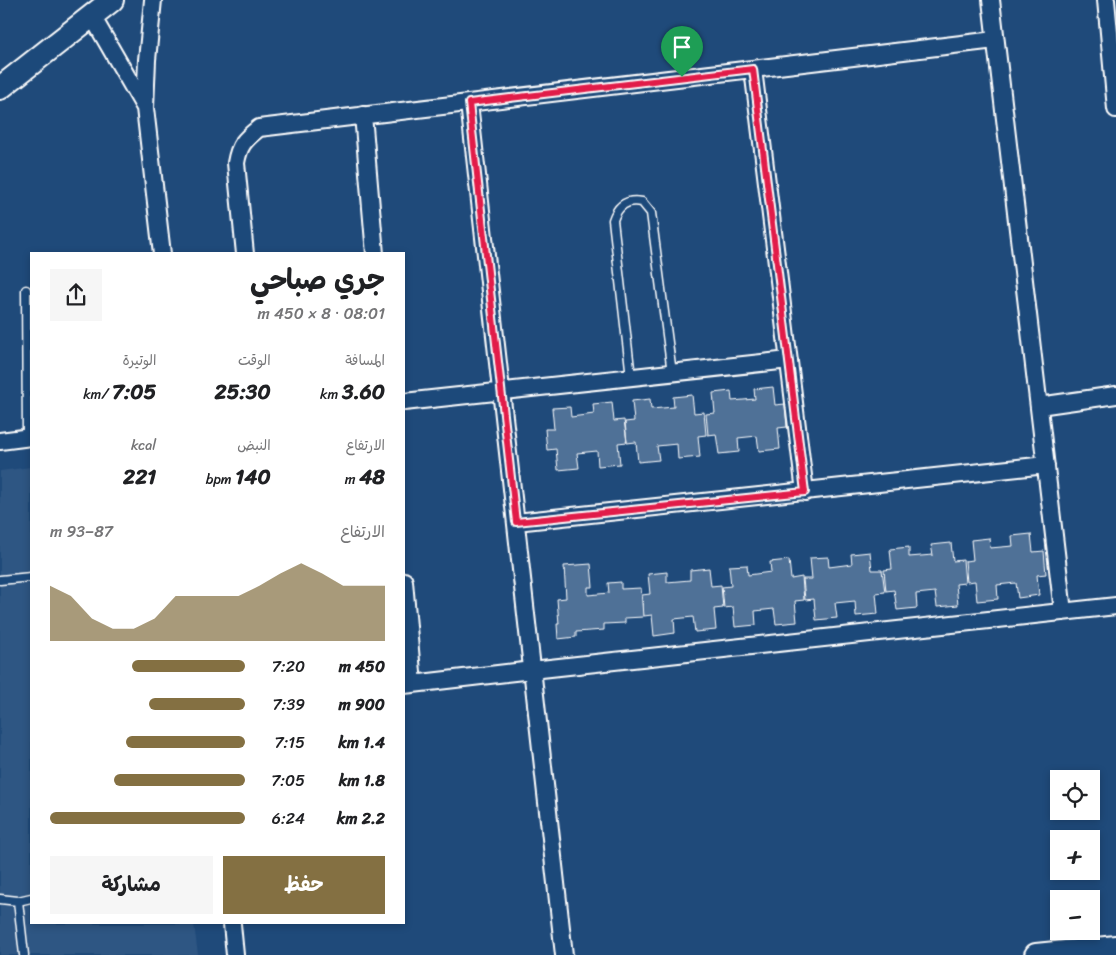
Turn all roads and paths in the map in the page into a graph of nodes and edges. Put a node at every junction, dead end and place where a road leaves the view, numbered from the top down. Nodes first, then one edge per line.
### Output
1 (112, 0) edge
2 (153, 0) edge
3 (991, 0) edge
4 (1106, 0) edge
5 (92, 16) junction
6 (995, 40) junction
7 (753, 69) junction
8 (0, 88) edge
9 (469, 103) junction
10 (145, 108) junction
11 (1116, 109) edge
12 (363, 115) junction
13 (162, 252) edge
14 (245, 252) edge
15 (375, 252) edge
16 (26, 290) dead end
17 (789, 360) junction
18 (672, 373) junction
19 (631, 378) junction
20 (501, 392) junction
21 (1116, 395) edge
22 (405, 402) edge
23 (1038, 406) junction
24 (29, 437) edge
25 (0, 441) edge
26 (1046, 465) junction
27 (805, 492) junction
28 (516, 522) junction
29 (30, 577) edge
30 (0, 580) edge
31 (1116, 606) edge
32 (405, 607) edge
33 (1063, 612) junction
34 (532, 670) junction
35 (408, 685) edge
36 (30, 898) edge
37 (0, 899) edge
38 (18, 901) junction
39 (232, 924) edge
40 (1116, 947) edge
41 (24, 955) edge
42 (235, 955) edge
43 (564, 955) edge
44 (1036, 955) edge

1 - 5 main road
2 - 10 street
3 - 6 street
4 - 11 street
5 - 8 main road
5 - 10 street
6 - 7 street
6 - 23 street
7 - 9 street
7 - 17 street
9 - 12 street
9 - 20 street
10 - 13 street
12 - 14 street
12 - 15 street
16 - 24 lane
17 - 18 street
17 - 27 street
18 - 19 street
18 - 19 lane
19 - 20 street
20 - 22 street
20 - 28 street
21 - 23 street
23 - 26 street
24 - 25 street
26 - 27 street
26 - 33 street
27 - 28 street
28 - 34 street
29 - 30 lane
31 - 33 street
32 - 35 street
33 - 34 street
34 - 35 street
34 - 43 street
36 - 38 lane
37 - 38 lane
38 - 41 lane
39 - 42 street
40 - 44 main road

